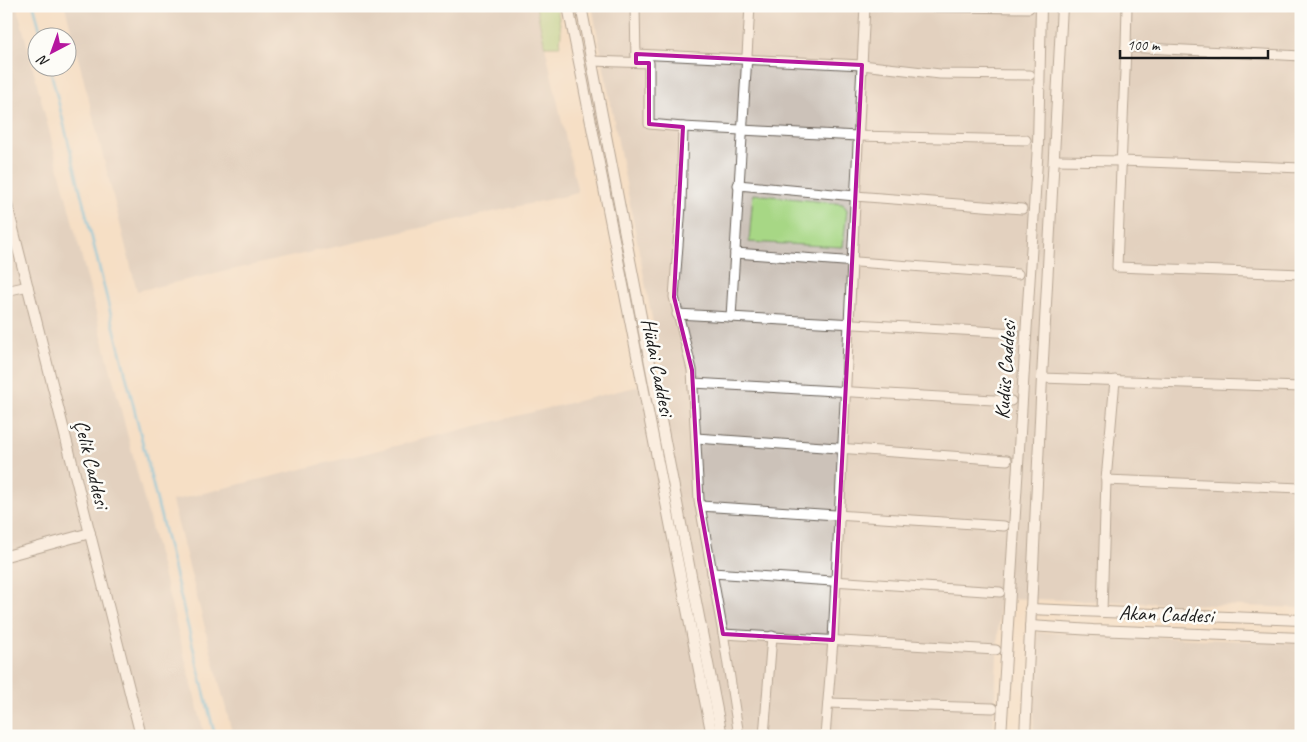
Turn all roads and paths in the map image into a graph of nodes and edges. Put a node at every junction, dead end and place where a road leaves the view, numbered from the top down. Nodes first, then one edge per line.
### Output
1 (568, 6) edge
2 (581, 6) edge
3 (636, 6) edge
4 (750, 6) edge
5 (864, 6) edge
6 (874, 6) edge
7 (1041, 6) edge
8 (1062, 6) edge
9 (1127, 6) edge
10 (908, 7) edge
11 (1029, 8) dead end
12 (1126, 47) junction
13 (1301, 56) edge
14 (636, 59) junction
15 (746, 60) junction
16 (592, 61) junction
17 (862, 66) junction
18 (1030, 75) dead end
19 (683, 128) junction
20 (741, 130) junction
21 (858, 136) junction
22 (1026, 140) dead end
23 (1055, 160) junction
24 (1121, 161) junction
25 (1301, 168) edge
26 (738, 185) junction
27 (855, 196) junction
28 (6, 200) edge
29 (1022, 209) dead end
30 (735, 253) junction
31 (852, 263) junction
32 (1018, 274) dead end
33 (1301, 274) edge
34 (28, 286) junction
35 (6, 291) edge
36 (678, 314) junction
37 (731, 317) junction
38 (848, 324) junction
39 (1015, 333) dead end
40 (1042, 378) junction
41 (1115, 380) junction
42 (693, 383) junction
43 (1301, 387) edge
44 (845, 392) junction
45 (1011, 401) dead end
46 (696, 438) junction
47 (842, 448) junction
48 (1008, 460) dead end
49 (1106, 480) junction
50 (1301, 488) edge
51 (700, 506) junction
52 (839, 515) junction
53 (1004, 526) dead end
54 (90, 533) junction
55 (6, 556) edge
56 (712, 572) junction
57 (836, 581) junction
58 (1000, 592) dead end
59 (1030, 609) junction
60 (1102, 612) junction
61 (1301, 620) edge
62 (1030, 626) junction
63 (723, 634) junction
64 (772, 636) junction
65 (1301, 638) edge
66 (832, 640) junction
67 (996, 650) dead end
68 (828, 703) junction
69 (993, 708) dead end
70 (141, 736) edge
71 (712, 736) edge
72 (722, 736) edge
73 (739, 736) edge
74 (764, 736) edge
75 (825, 736) edge
76 (1001, 736) edge
77 (1024, 736) edge

1 - 71 street, Hüdai Caddesi
2 - 16 street, Hüdai Caddesi
3 - 14 street
4 - 15 street
5 - 17 street
6 - 10 street
7 - 76 street, Kudüs Caddesi
8 - 23 street, Kudüs Caddesi
9 - 12 street
10 - 11 street
12 - 13 street
12 - 24 street
14 - 15 street
14 - 16 street
14 - 19 street
15 - 17 street
15 - 20 street
16 - 72 street, Hüdai Caddesi
17 - 18 street
17 - 21 street
19 - 20 street
19 - 36 street
20 - 21 street
20 - 26 street
21 - 22 street
21 - 27 street
23 - 24 street
23 - 40 street, Kudüs Caddesi
24 - 25 street
24 - 33 street
26 - 27 street
26 - 30 street
27 - 29 street
27 - 31 street
28 - 34 street, Çelik Caddesi
30 - 31 street
30 - 37 street
31 - 32 street
31 - 38 street
34 - 35 street
34 - 54 street, Çelik Caddesi
36 - 37 street
36 - 42 street
37 - 38 street
38 - 39 street
38 - 44 street
40 - 41 street
40 - 59 street, Kudüs Caddesi
41 - 43 street
41 - 49 street
42 - 44 street
42 - 46 street
44 - 45 street
44 - 47 street
46 - 47 street
46 - 51 street
47 - 48 street
47 - 52 street
49 - 50 street
49 - 60 street
51 - 52 street
51 - 56 street
52 - 53 street
52 - 57 street
54 - 55 street
54 - 70 street, Çelik Caddesi
56 - 57 street
56 - 63 street
57 - 58 street
57 - 66 street
59 - 60 street, Akan Caddesi
59 - 62 street, Kudüs Caddesi
60 - 61 street, Akan Caddesi
62 - 65 street, Akan Caddesi
62 - 77 street, Kudüs Caddesi
63 - 64 street
63 - 73 street
64 - 66 street
64 - 74 street
66 - 67 street
66 - 68 street
68 - 69 street
68 - 75 street

